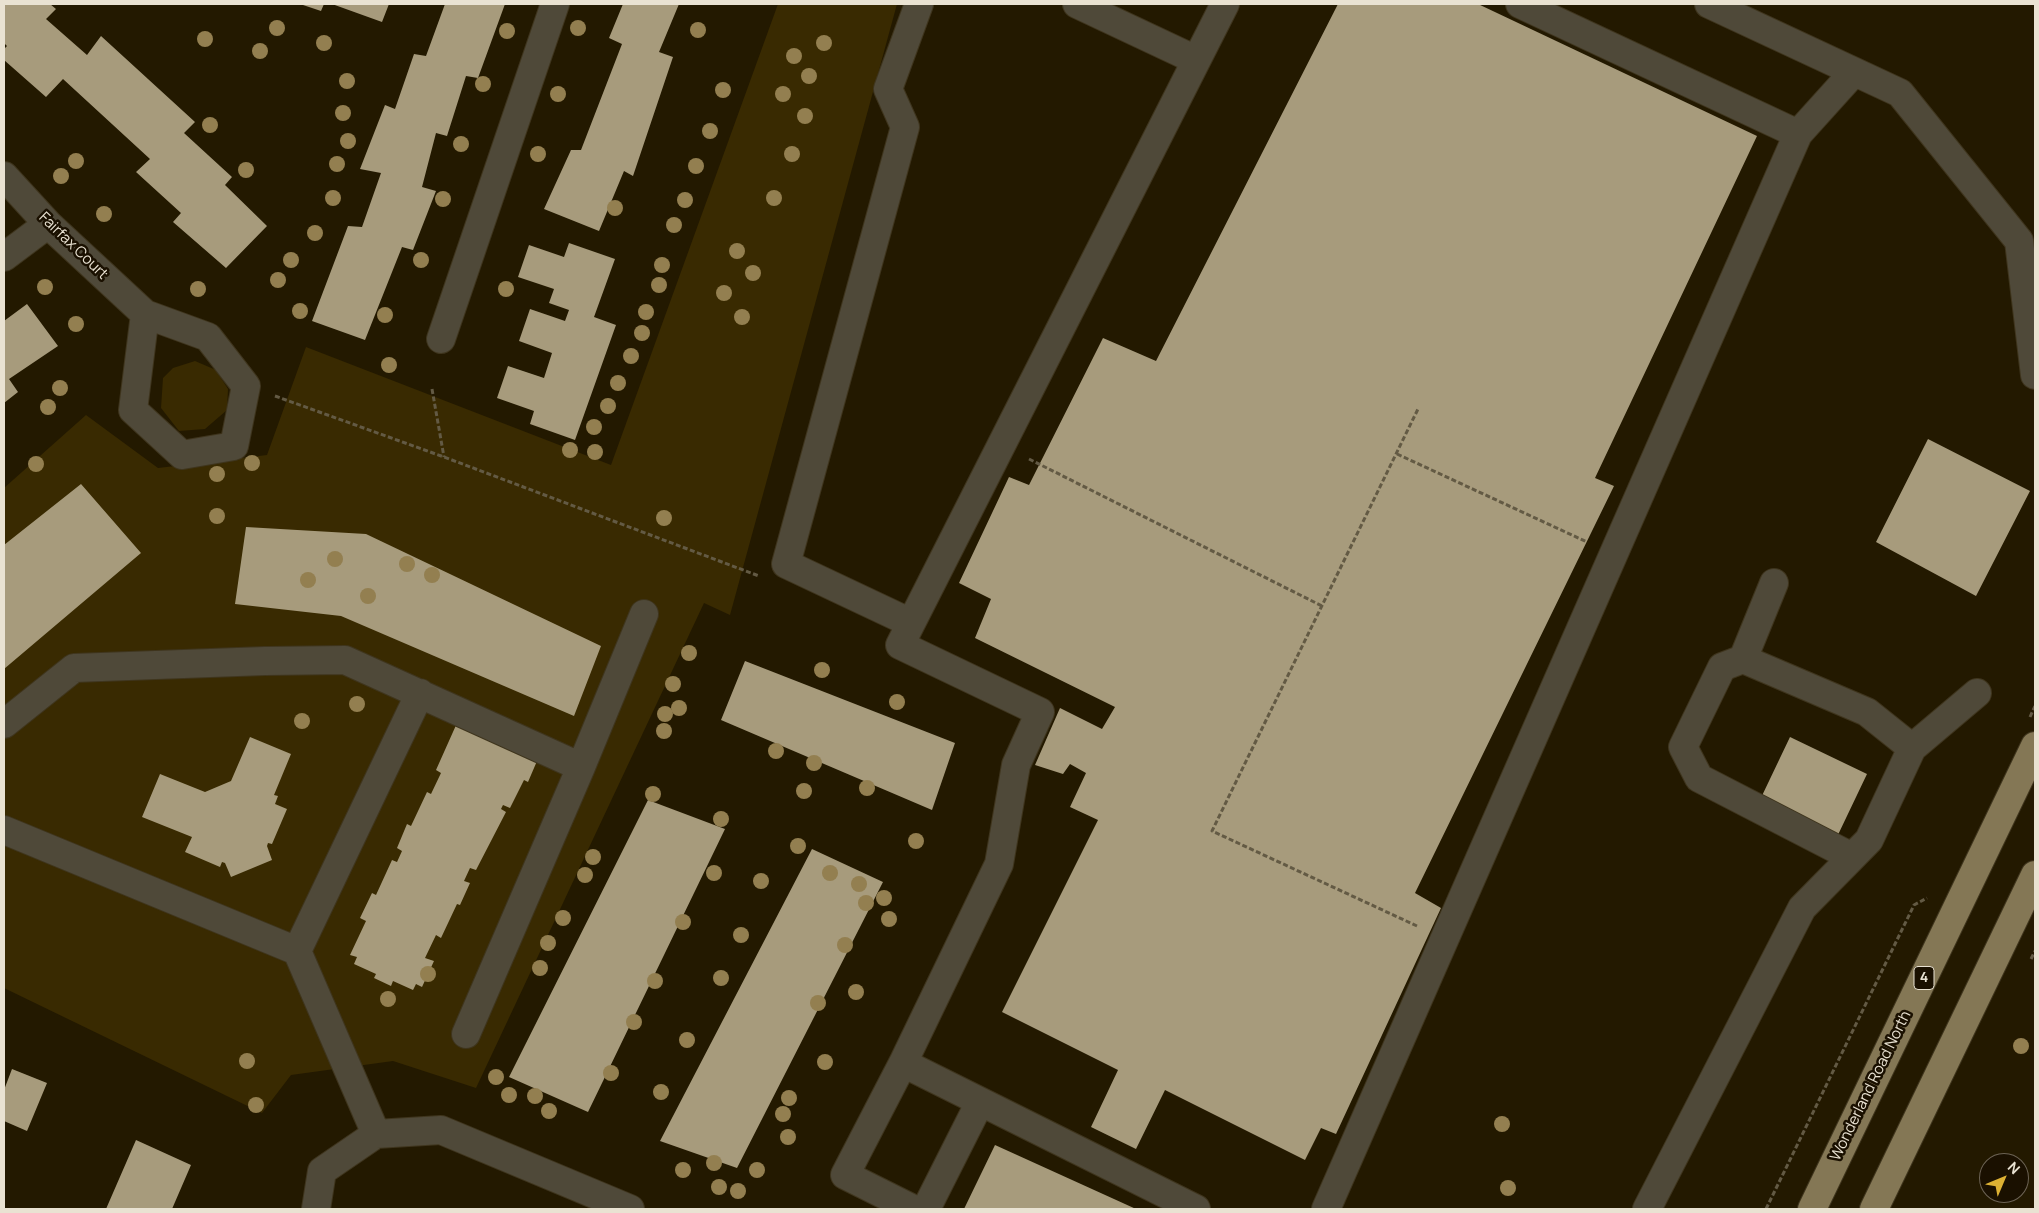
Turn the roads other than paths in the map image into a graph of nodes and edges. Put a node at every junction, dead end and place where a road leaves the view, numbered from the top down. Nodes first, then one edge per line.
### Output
1 (555, 4) edge
2 (919, 4) edge
3 (1077, 4) edge
4 (1225, 4) edge
5 (1520, 4) edge
6 (1709, 4) edge
7 (1196, 60) junction
8 (1854, 72) junction
9 (1798, 134) junction
10 (4, 176) edge
11 (48, 224) junction
12 (4, 257) edge
13 (145, 314) junction
14 (441, 339) dead end
15 (2035, 375) edge
16 (1774, 583) dead end
17 (644, 614) dead end
18 (911, 624) junction
19 (1733, 663) junction
20 (420, 693) junction
21 (1977, 693) dead end
22 (4, 724) edge
23 (2035, 746) edge
24 (1912, 748) junction
25 (581, 767) junction
26 (4, 830) edge
27 (1852, 857) junction
28 (2035, 875) edge
29 (297, 951) junction
30 (466, 1034) dead end
31 (903, 1063) junction
32 (980, 1102) junction
33 (376, 1134) junction
34 (316, 1209) edge
35 (630, 1209) edge
36 (913, 1209) edge
37 (926, 1209) edge
38 (1196, 1209) edge
39 (1326, 1209) edge
40 (1647, 1209) edge
41 (1812, 1209) edge
42 (1874, 1209) edge

1 - 14 street
2 - 18 street
3 - 7 street
4 - 7 street
5 - 9 street
6 - 8 street
7 - 18 street
8 - 9 street
8 - 15 street
9 - 39 street
10 - 11 street, Fairfax Court
11 - 12 street
11 - 13 street, Fairfax Court
13 - 13 street, Fairfax Court
16 - 19 street
17 - 25 street
18 - 31 street
19 - 24 street
19 - 27 street
20 - 22 street
20 - 25 street
20 - 29 street
21 - 24 street
23 - 41 main road, Wonderland Road North / 4
24 - 27 street
25 - 30 street
26 - 29 street
27 - 40 street
28 - 42 main road
29 - 33 street
31 - 32 street
31 - 36 street
32 - 37 street
32 - 38 street
33 - 34 street
33 - 35 street

